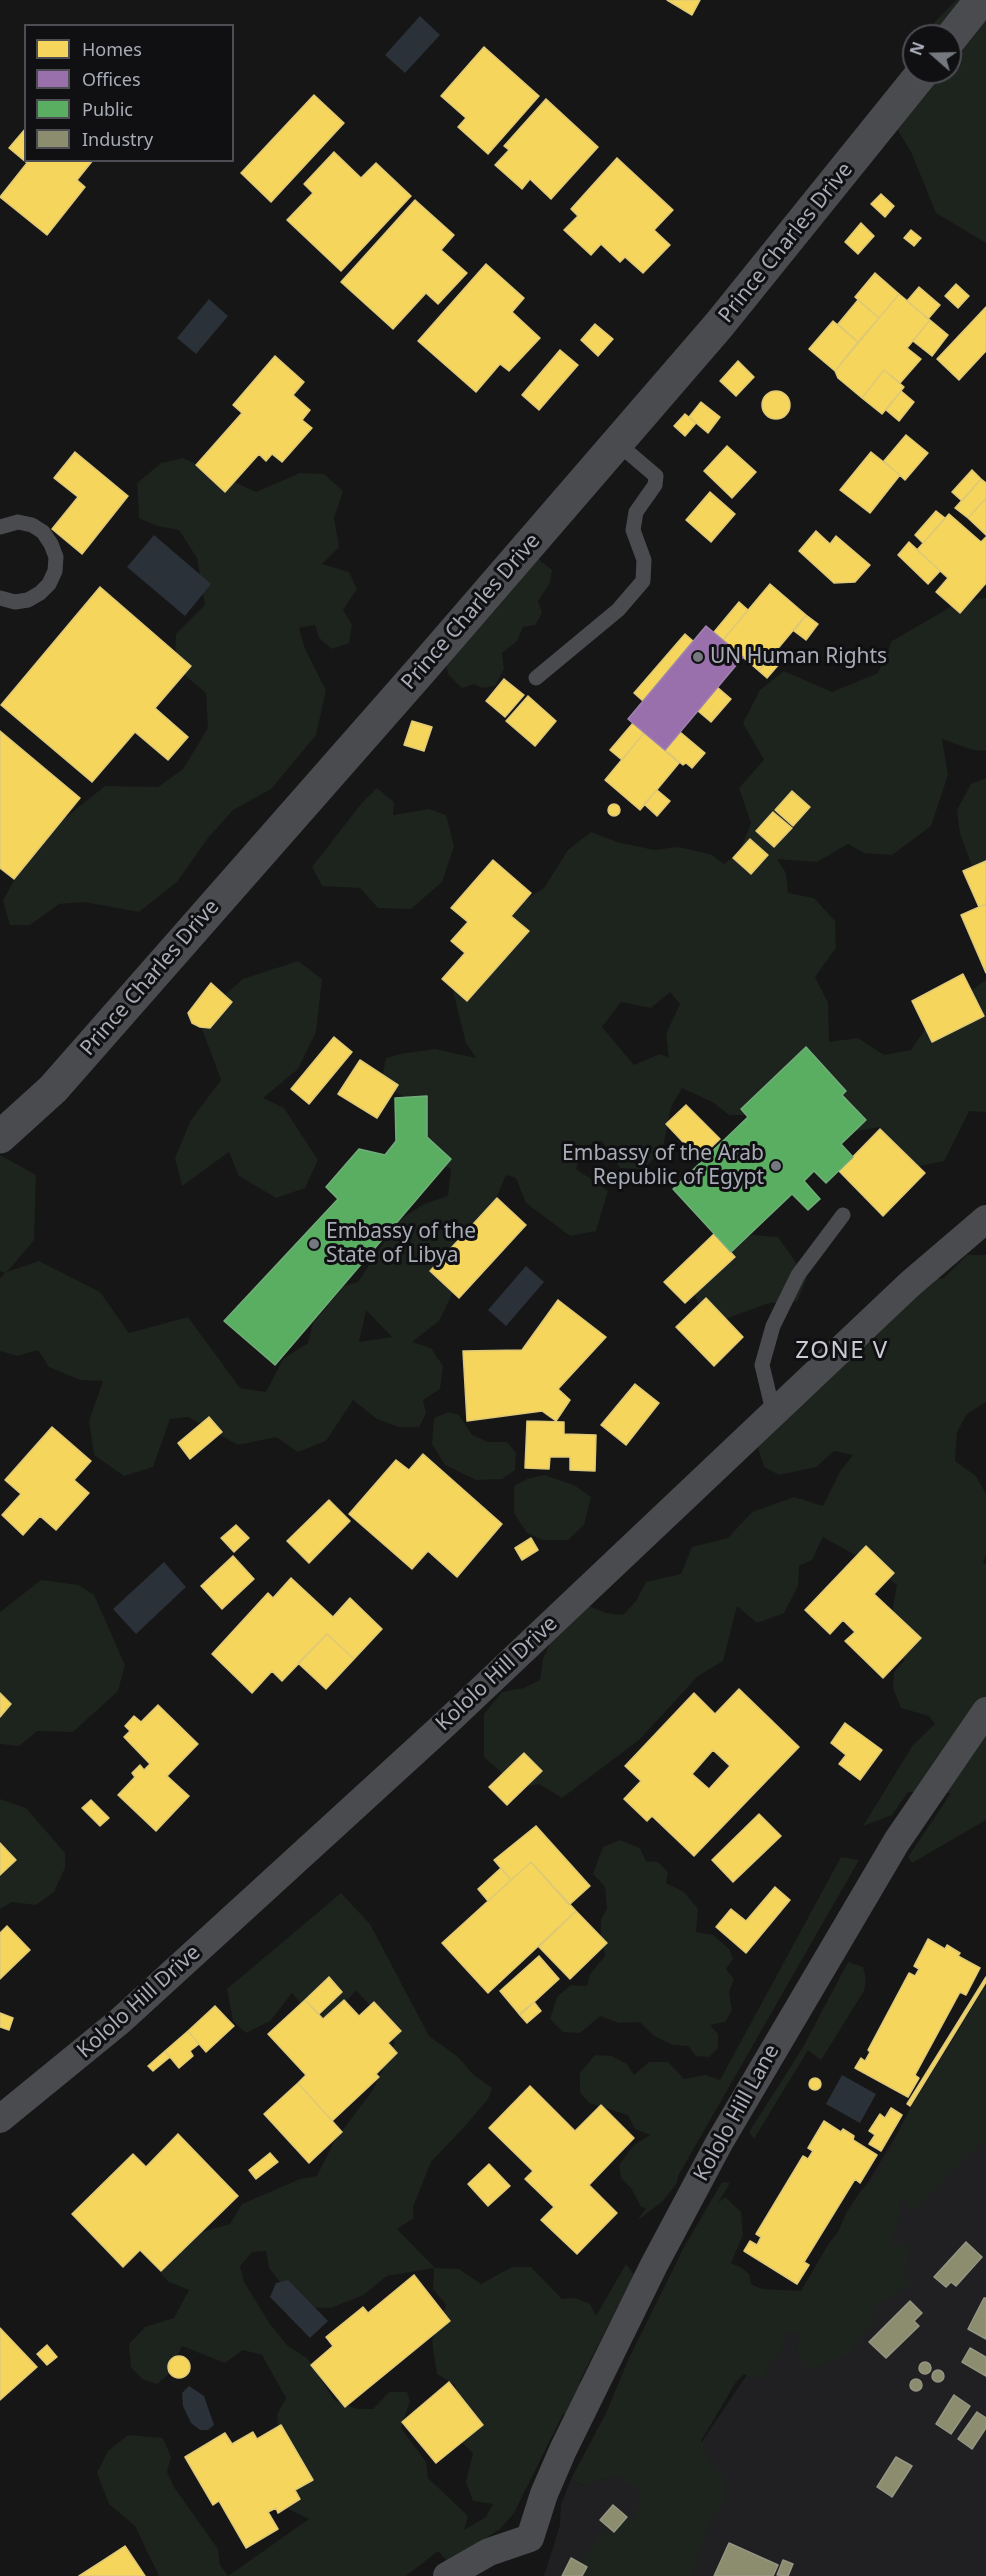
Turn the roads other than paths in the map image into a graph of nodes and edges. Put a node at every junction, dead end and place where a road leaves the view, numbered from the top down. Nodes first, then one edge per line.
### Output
1 (981, 0) edge
2 (962, 24) edge
3 (913, 84) edge
4 (616, 442) junction
5 (0, 527) edge
6 (0, 600) edge
7 (536, 678) dead end
8 (0, 1137) edge
9 (843, 1215) dead end
10 (986, 1219) edge
11 (773, 1411) junction
12 (986, 1711) edge
13 (0, 2119) edge
14 (447, 2576) edge

1 - 2 street
3 - 4 street, Prince Charles Drive
4 - 7 lane
4 - 8 street, Prince Charles Drive
5 - 6 lane
9 - 11 lane
10 - 11 street, Kololo Hill Drive
11 - 13 street, Kololo Hill Drive
12 - 14 street, Kololo Hill Lane

